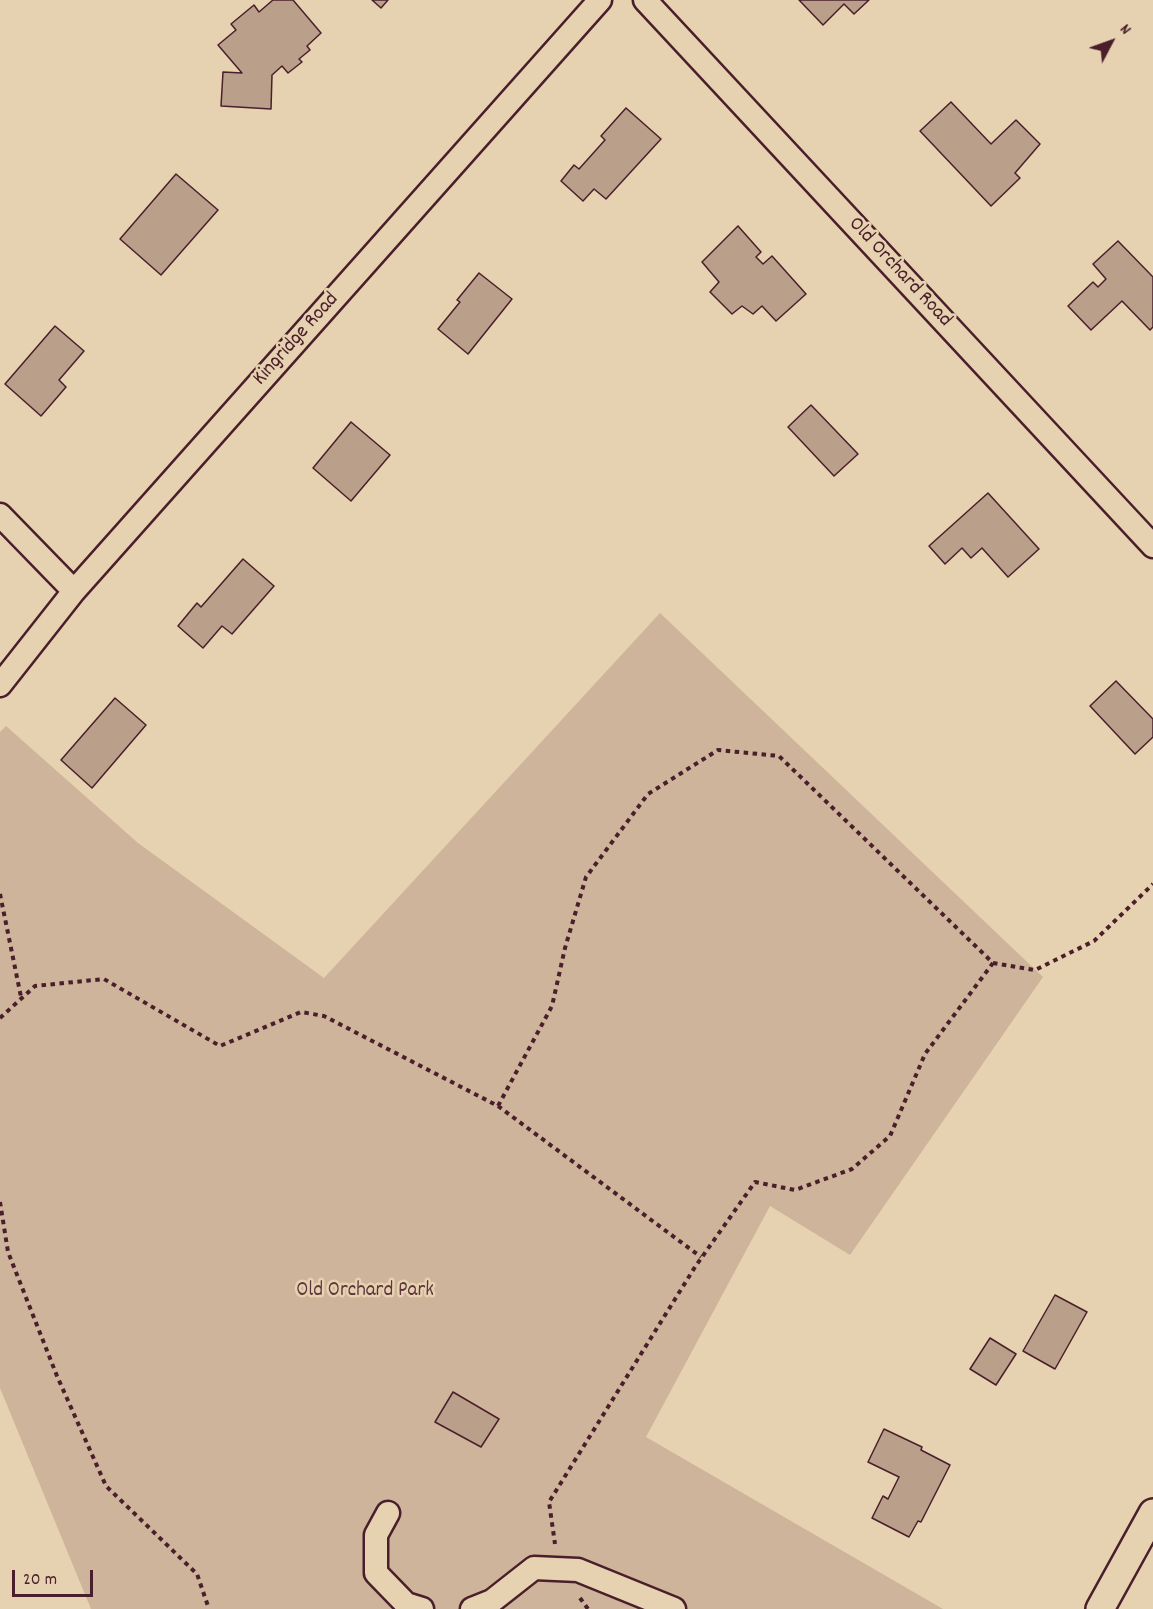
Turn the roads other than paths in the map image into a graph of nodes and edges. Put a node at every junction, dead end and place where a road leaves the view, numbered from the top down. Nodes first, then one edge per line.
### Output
1 (600, 0) edge
2 (645, 0) edge
3 (0, 515) edge
4 (1153, 546) edge
5 (74, 591) junction
6 (0, 685) edge
7 (388, 1513) dead end
8 (1153, 1513) edge
9 (422, 1609) edge
10 (472, 1609) edge
11 (674, 1609) edge
12 (1100, 1609) edge

1 - 5 street, Kingridge Road
2 - 4 street, Old Orchard Road
3 - 5 street
5 - 6 street, Kingridge Road
7 - 9 street
8 - 12 street
10 - 11 street

